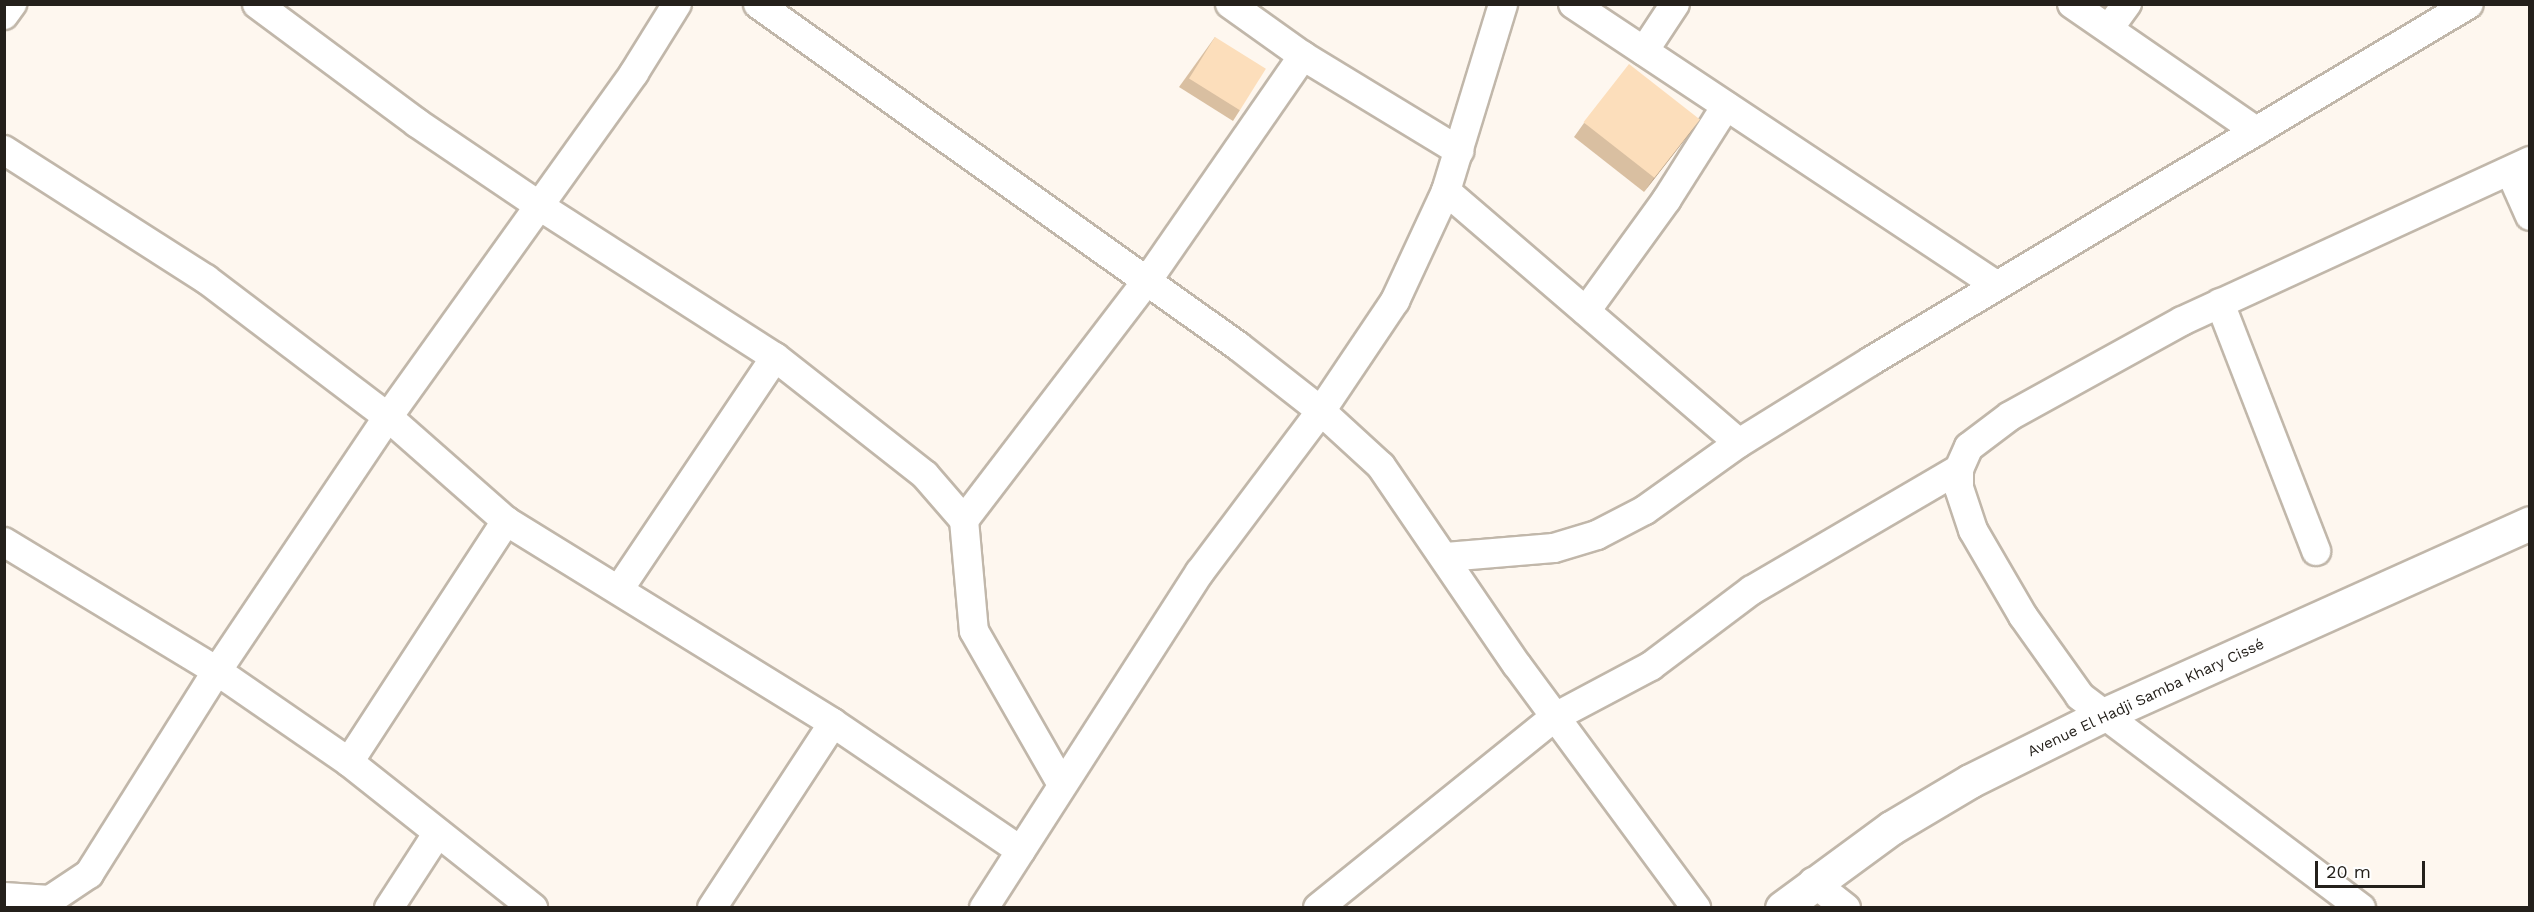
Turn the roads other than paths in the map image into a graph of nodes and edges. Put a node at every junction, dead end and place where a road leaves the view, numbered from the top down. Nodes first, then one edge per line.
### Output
1 (12, 4) edge
2 (257, 4) edge
3 (676, 4) edge
4 (1230, 4) edge
5 (1503, 4) edge
6 (1573, 4) edge
7 (1675, 4) edge
8 (2072, 4) edge
9 (2127, 4) edge
10 (2469, 4) edge
11 (767, 7) edge
12 (4, 15) edge
13 (2110, 27) junction
14 (1644, 51) junction
15 (1303, 56) junction
16 (1726, 106) junction
17 (2256, 131) junction
18 (4, 150) edge
19 (1459, 151) junction
20 (2520, 166) edge
21 (1446, 191) junction
22 (538, 205) junction
23 (2529, 216) edge
24 (1147, 280) junction
25 (1995, 285) junction
26 (2220, 303) junction
27 (1586, 311) junction
28 (775, 357) junction
29 (1321, 411) junction
30 (388, 417) junction
31 (1739, 443) junction
32 (1959, 469) junction
33 (506, 520) junction
34 (964, 520) junction
35 (2529, 523) edge
36 (4, 542) edge
37 (2316, 551) dead end
38 (1446, 557) junction
39 (620, 588) junction
40 (217, 671) junction
41 (2101, 716) junction
42 (1555, 717) junction
43 (833, 723) junction
44 (349, 762) junction
45 (1061, 783) junction
46 (437, 834) junction
47 (1021, 850) junction
48 (1814, 882) junction
49 (4, 897) edge
50 (389, 908) edge
51 (533, 908) edge
52 (712, 908) edge
53 (984, 908) edge
54 (1318, 908) edge
55 (1696, 908) edge
56 (1782, 908) edge
57 (1846, 908) edge
58 (2361, 908) edge

1 - 12 street
2 - 22 street
3 - 22 street
4 - 15 street
5 - 19 street
6 - 14 street
7 - 14 street
8 - 13 street
9 - 13 street
10 - 17 street
11 - 24 street
13 - 17 street
14 - 16 street
15 - 19 street
15 - 24 street
16 - 25 street
16 - 27 street
17 - 25 street
18 - 30 street
19 - 21 street
20 - 23 street
20 - 26 street
21 - 27 street
21 - 29 street
22 - 28 street
22 - 30 street
24 - 29 street
24 - 34 street
25 - 31 street
26 - 32 street
26 - 37 street
27 - 31 street
28 - 34 street
28 - 39 street
29 - 38 street
29 - 45 street
30 - 33 street
30 - 40 street
31 - 38 street
32 - 41 street
32 - 42 street
33 - 39 street
33 - 44 street
34 - 45 street
35 - 41 street, Avenue El Hadji Samba Khary Cissé
36 - 40 street
38 - 42 street
39 - 43 street
40 - 44 street
40 - 49 street
41 - 48 street, Avenue El Hadji Samba Khary Cissé
41 - 58 street
42 - 54 street
42 - 55 street
43 - 47 street
43 - 52 street
44 - 46 street
45 - 47 street
46 - 50 street
46 - 51 street
47 - 53 street
48 - 56 street, Avenue El Hadji Samba Khary Cissé
48 - 57 street

